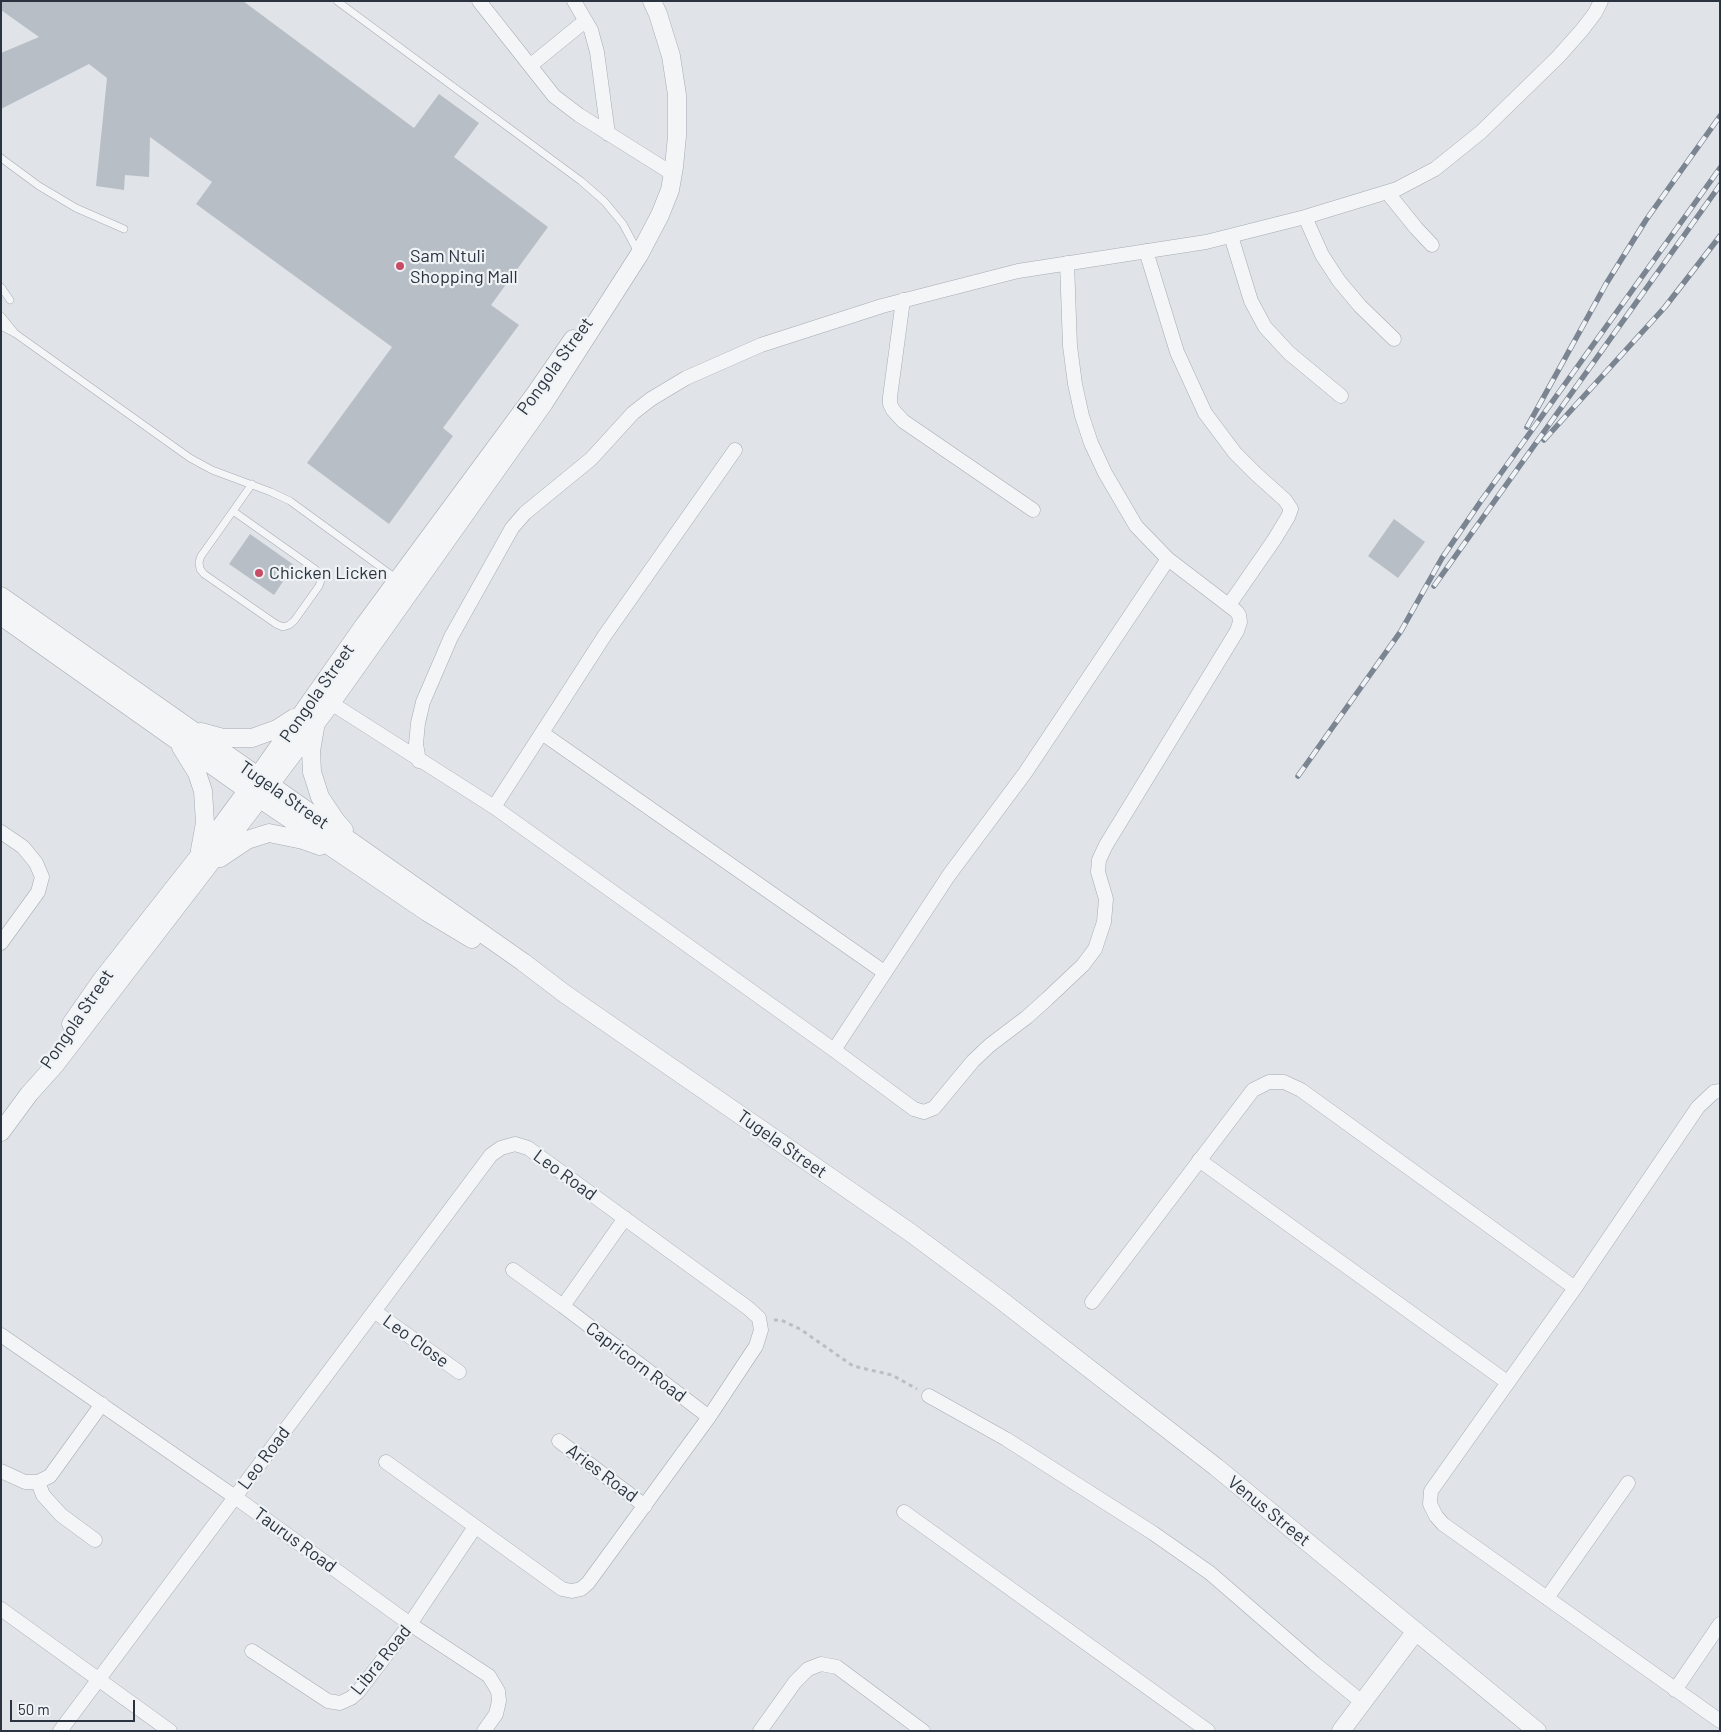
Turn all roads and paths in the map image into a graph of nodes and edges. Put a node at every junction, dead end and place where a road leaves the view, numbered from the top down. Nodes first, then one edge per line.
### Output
1 (337, 1) edge
2 (480, 1) edge
3 (574, 1) edge
4 (652, 1) edge
5 (1601, 1) edge
6 (585, 21) junction
7 (531, 65) junction
8 (608, 134) junction
9 (1, 158) edge
10 (673, 174) junction
11 (1387, 192) junction
12 (1305, 217) junction
13 (124, 230) dead end
14 (1231, 236) junction
15 (1432, 245) dead end
16 (1146, 251) junction
17 (639, 255) junction
18 (1067, 263) junction
19 (1, 287) edge
20 (10, 300) dead end
21 (903, 300) junction
22 (1, 316) edge
23 (1, 326) edge
24 (16, 334) junction
25 (1394, 339) dead end
26 (1341, 396) dead end
27 (735, 450) dead end
28 (252, 484) junction
29 (1033, 510) dead end
30 (233, 511) junction
31 (1168, 559) junction
32 (405, 585) junction
33 (1, 596) edge
34 (1228, 605) junction
35 (1, 616) edge
36 (331, 703) junction
37 (310, 717) junction
38 (542, 733) junction
39 (183, 735) junction
40 (420, 761) junction
41 (259, 787) junction
42 (494, 807) junction
43 (1, 832) edge
44 (360, 848) junction
45 (342, 854) junction
46 (204, 860) junction
47 (1, 942) edge
48 (884, 972) junction
49 (565, 994) junction
50 (834, 1050) junction
51 (1720, 1091) edge
52 (1, 1132) edge
53 (1199, 1160) junction
54 (624, 1218) junction
55 (513, 1270) dead end
56 (1574, 1288) junction
57 (997, 1297) joint
58 (1092, 1302) dead end
59 (563, 1306) junction
60 (374, 1311) junction
61 (759, 1318) junction
62 (1, 1335) edge
63 (459, 1372) dead end
64 (1507, 1382) junction
65 (929, 1396) joint
66 (102, 1404) junction
67 (709, 1417) junction
68 (558, 1441) dead end
69 (386, 1462) dead end
70 (1, 1471) edge
71 (38, 1482) junction
72 (1628, 1483) dead end
73 (235, 1497) junction
74 (645, 1506) junction
75 (904, 1512) dead end
76 (475, 1527) junction
77 (95, 1540) dead end
78 (1547, 1598) junction
79 (1, 1609) edge
80 (410, 1624) junction
81 (1720, 1624) edge
82 (1416, 1630) junction
83 (252, 1651) dead end
84 (98, 1680) junction
85 (1675, 1690) junction
86 (1362, 1702) junction
87 (1720, 1721) edge
88 (60, 1731) edge
89 (170, 1731) edge
90 (484, 1731) edge
91 (760, 1731) edge
92 (923, 1731) edge
93 (1208, 1731) edge
94 (1341, 1731) edge
95 (1537, 1731) edge

1 - 17 lane
2 - 7 street
3 - 6 street
4 - 10 street, Pongola Street
5 - 11 street
6 - 7 street
6 - 8 street
7 - 8 street
8 - 10 street
9 - 13 lane
10 - 17 street, Pongola Street
11 - 12 street
11 - 15 street
12 - 14 street
12 - 25 street
14 - 16 street
14 - 26 street
16 - 18 street
16 - 34 street
17 - 32 street, Pongola Street
18 - 21 street
18 - 31 street
19 - 20 lane
21 - 29 street
21 - 40 street
22 - 24 lane
23 - 24 lane
24 - 28 lane
27 - 38 street
28 - 30 lane
28 - 32 lane
30 - 30 lane
31 - 34 street
31 - 48 street
32 - 36 street, Pongola Street
32 - 37 street, Pongola Street
33 - 39 street, Tugela Street
34 - 50 street
35 - 39 street, Tugela Street
36 - 37 street, Pongola Street
36 - 40 street
37 - 39 street
37 - 41 street, Pongola Street
37 - 44 street
38 - 42 street
38 - 48 street
39 - 41 street, Tugela Street
39 - 46 street
40 - 42 street
41 - 44 street, Tugela Street
41 - 45 street, Tugela Street
41 - 46 street, Pongola Street
42 - 50 street
43 - 47 street
44 - 49 street, Tugela Street
45 - 46 street
45 - 49 street, Tugela Street
46 - 52 street, Pongola Street
48 - 50 street
49 - 57 street, Tugela Street
51 - 56 street
53 - 56 street
53 - 58 street
53 - 64 street
54 - 59 street
54 - 60 street, Leo Road
54 - 61 street, Leo Road
55 - 59 street, Capricorn Road
56 - 64 street
57 - 82 street, Venus Street
59 - 67 street, Capricorn Road
60 - 63 street, Leo Close
60 - 73 street, Leo Road
61 - 65 path
61 - 67 street
62 - 66 street, Taurus Road
64 - 78 street
65 - 86 street
66 - 71 street
66 - 73 street, Taurus Road
67 - 74 street
68 - 74 street, Aries Road
69 - 76 street
70 - 71 street
71 - 77 street
72 - 78 street
73 - 80 street, Taurus Road
73 - 84 street, Leo Road
74 - 76 street
75 - 93 street
76 - 80 street, Libra Road
78 - 85 street
79 - 84 street
80 - 83 street, Libra Road
80 - 90 street, Taurus Road
81 - 85 street
82 - 86 street
82 - 95 street, Venus Street
84 - 88 street, Leo Road
84 - 89 street
85 - 87 street
86 - 94 street
91 - 92 street

